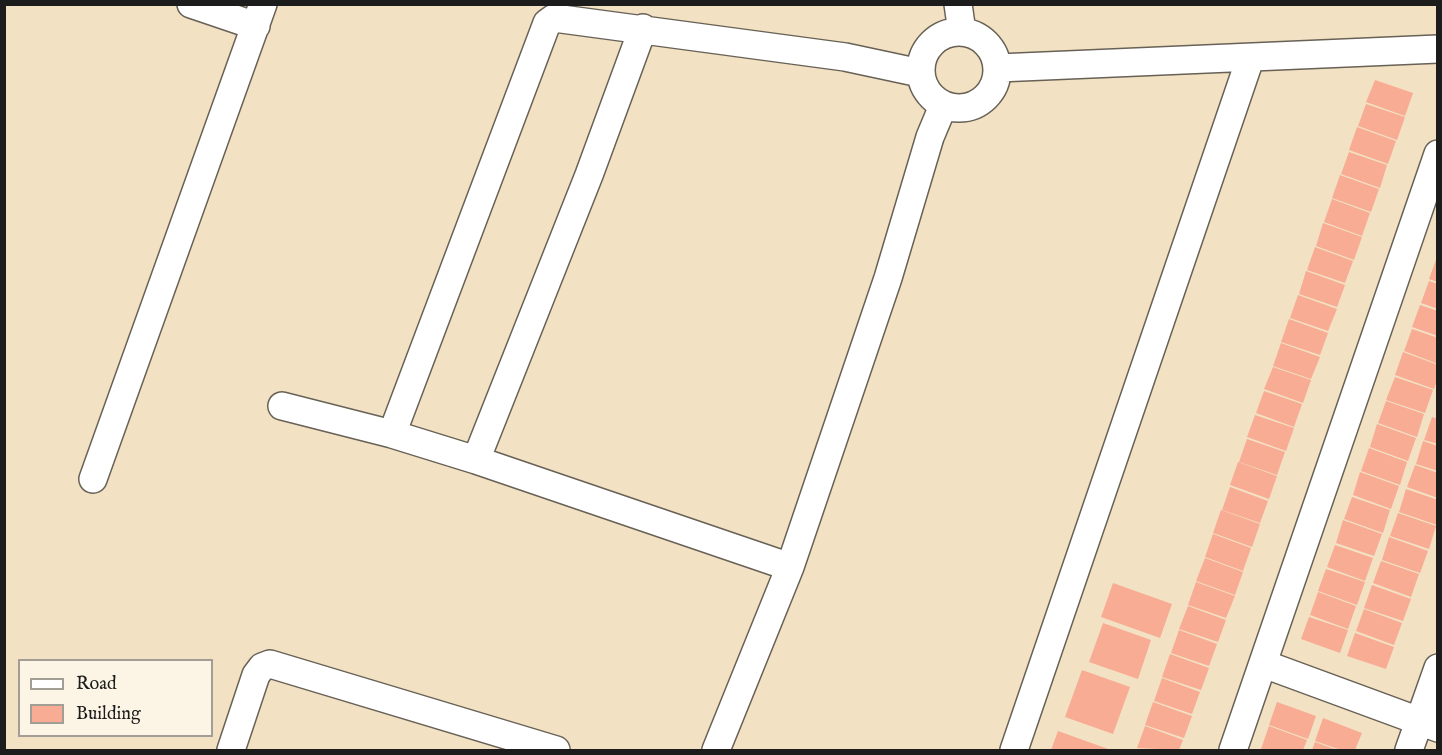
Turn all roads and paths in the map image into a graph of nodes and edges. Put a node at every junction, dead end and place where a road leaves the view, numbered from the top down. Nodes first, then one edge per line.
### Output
1 (191, 4) edge
2 (958, 4) edge
3 (260, 15) edge
4 (643, 28) junction
5 (962, 32) junction
6 (1437, 50) edge
7 (1250, 59) junction
8 (998, 68) junction
9 (920, 73) junction
10 (943, 106) junction
11 (1437, 154) edge
12 (282, 406) dead end
13 (392, 434) junction
14 (476, 460) junction
15 (93, 479) dead end
16 (790, 567) junction
17 (1264, 664) junction
18 (1437, 668) edge
19 (1428, 725) edge
20 (231, 750) edge
21 (556, 750) edge
22 (716, 750) edge
23 (1014, 750) edge
24 (1233, 750) edge
25 (1409, 750) edge

1 - 3 street
2 - 5 street
3 - 15 street
4 - 9 street
4 - 13 street
4 - 14 street
5 - 8 street
5 - 9 street
6 - 7 street
7 - 8 street
7 - 23 street
8 - 10 street
9 - 10 street
10 - 16 street
11 - 17 street
12 - 13 street
13 - 14 street
14 - 16 street
16 - 22 street
17 - 19 street
17 - 24 street
18 - 19 street
19 - 25 street
20 - 21 street

